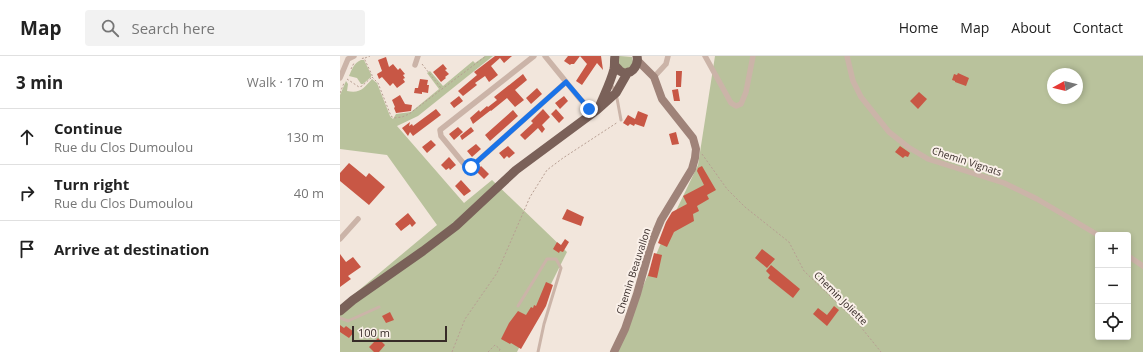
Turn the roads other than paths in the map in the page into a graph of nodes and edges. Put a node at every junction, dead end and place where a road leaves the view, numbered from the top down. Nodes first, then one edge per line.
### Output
1 (354, 56) edge
2 (534, 56) edge
3 (545, 56) edge
4 (668, 56) edge
5 (705, 56) edge
6 (753, 56) edge
7 (847, 56) edge
8 (348, 57) edge
9 (614, 59) edge
10 (637, 59) edge
11 (631, 71) junction
12 (652, 75) junction
13 (342, 77) edge
14 (566, 82) junction
15 (610, 82) junction
16 (616, 93) junction
17 (596, 111) junction
18 (621, 120) road end
19 (358, 219) dead end
20 (1095, 233) edge
21 (340, 239) edge
22 (1131, 258) edge
23 (1143, 266) edge
24 (518, 306) dead end
25 (379, 307) dead end
26 (340, 311) edge
27 (340, 318) edge
28 (538, 352) edge
29 (614, 352) edge

1 - 8 street
2 - 14 street
3 - 14 street
4 - 12 street
5 - 6 street
7 - 20 street, Chemin Vignats
8 - 13 street
9 - 11 main road
9 - 15 main road
10 - 11 main road
10 - 12 street
11 - 12 street
11 - 16 main road
12 - 29 street, Chemin Beauvallon
14 - 17 street
15 - 16 lane
15 - 17 main road
16 - 17 main road
16 - 18 lane
17 - 26 main road
19 - 21 street
22 - 23 street
24 - 28 lane
25 - 27 lane

